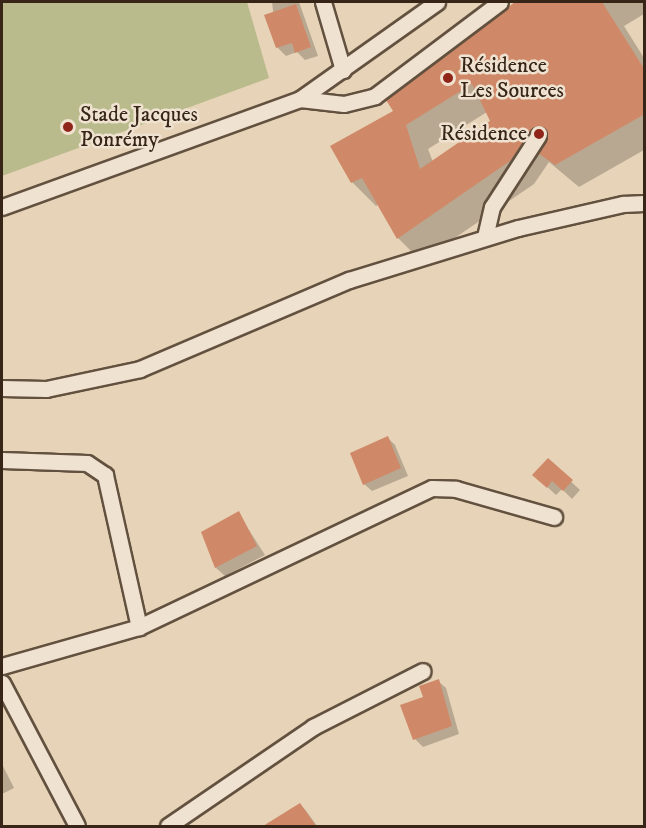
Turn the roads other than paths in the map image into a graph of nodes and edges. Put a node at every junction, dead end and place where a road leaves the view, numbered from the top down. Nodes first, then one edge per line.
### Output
1 (323, 2) edge
2 (437, 2) edge
3 (500, 2) edge
4 (343, 70) junction
5 (300, 99) junction
6 (538, 136) dead end
7 (645, 203) edge
8 (2, 207) edge
9 (485, 237) junction
10 (2, 388) edge
11 (2, 460) edge
12 (554, 517) dead end
13 (139, 627) junction
14 (2, 666) edge
15 (423, 671) dead end
16 (2, 683) edge
17 (77, 826) edge
18 (168, 826) edge

1 - 4 street
2 - 4 street
3 - 5 street
4 - 5 street
5 - 8 street
6 - 9 street
7 - 9 street
9 - 10 street
11 - 13 street
12 - 13 street
13 - 14 street
15 - 18 street
16 - 17 street

